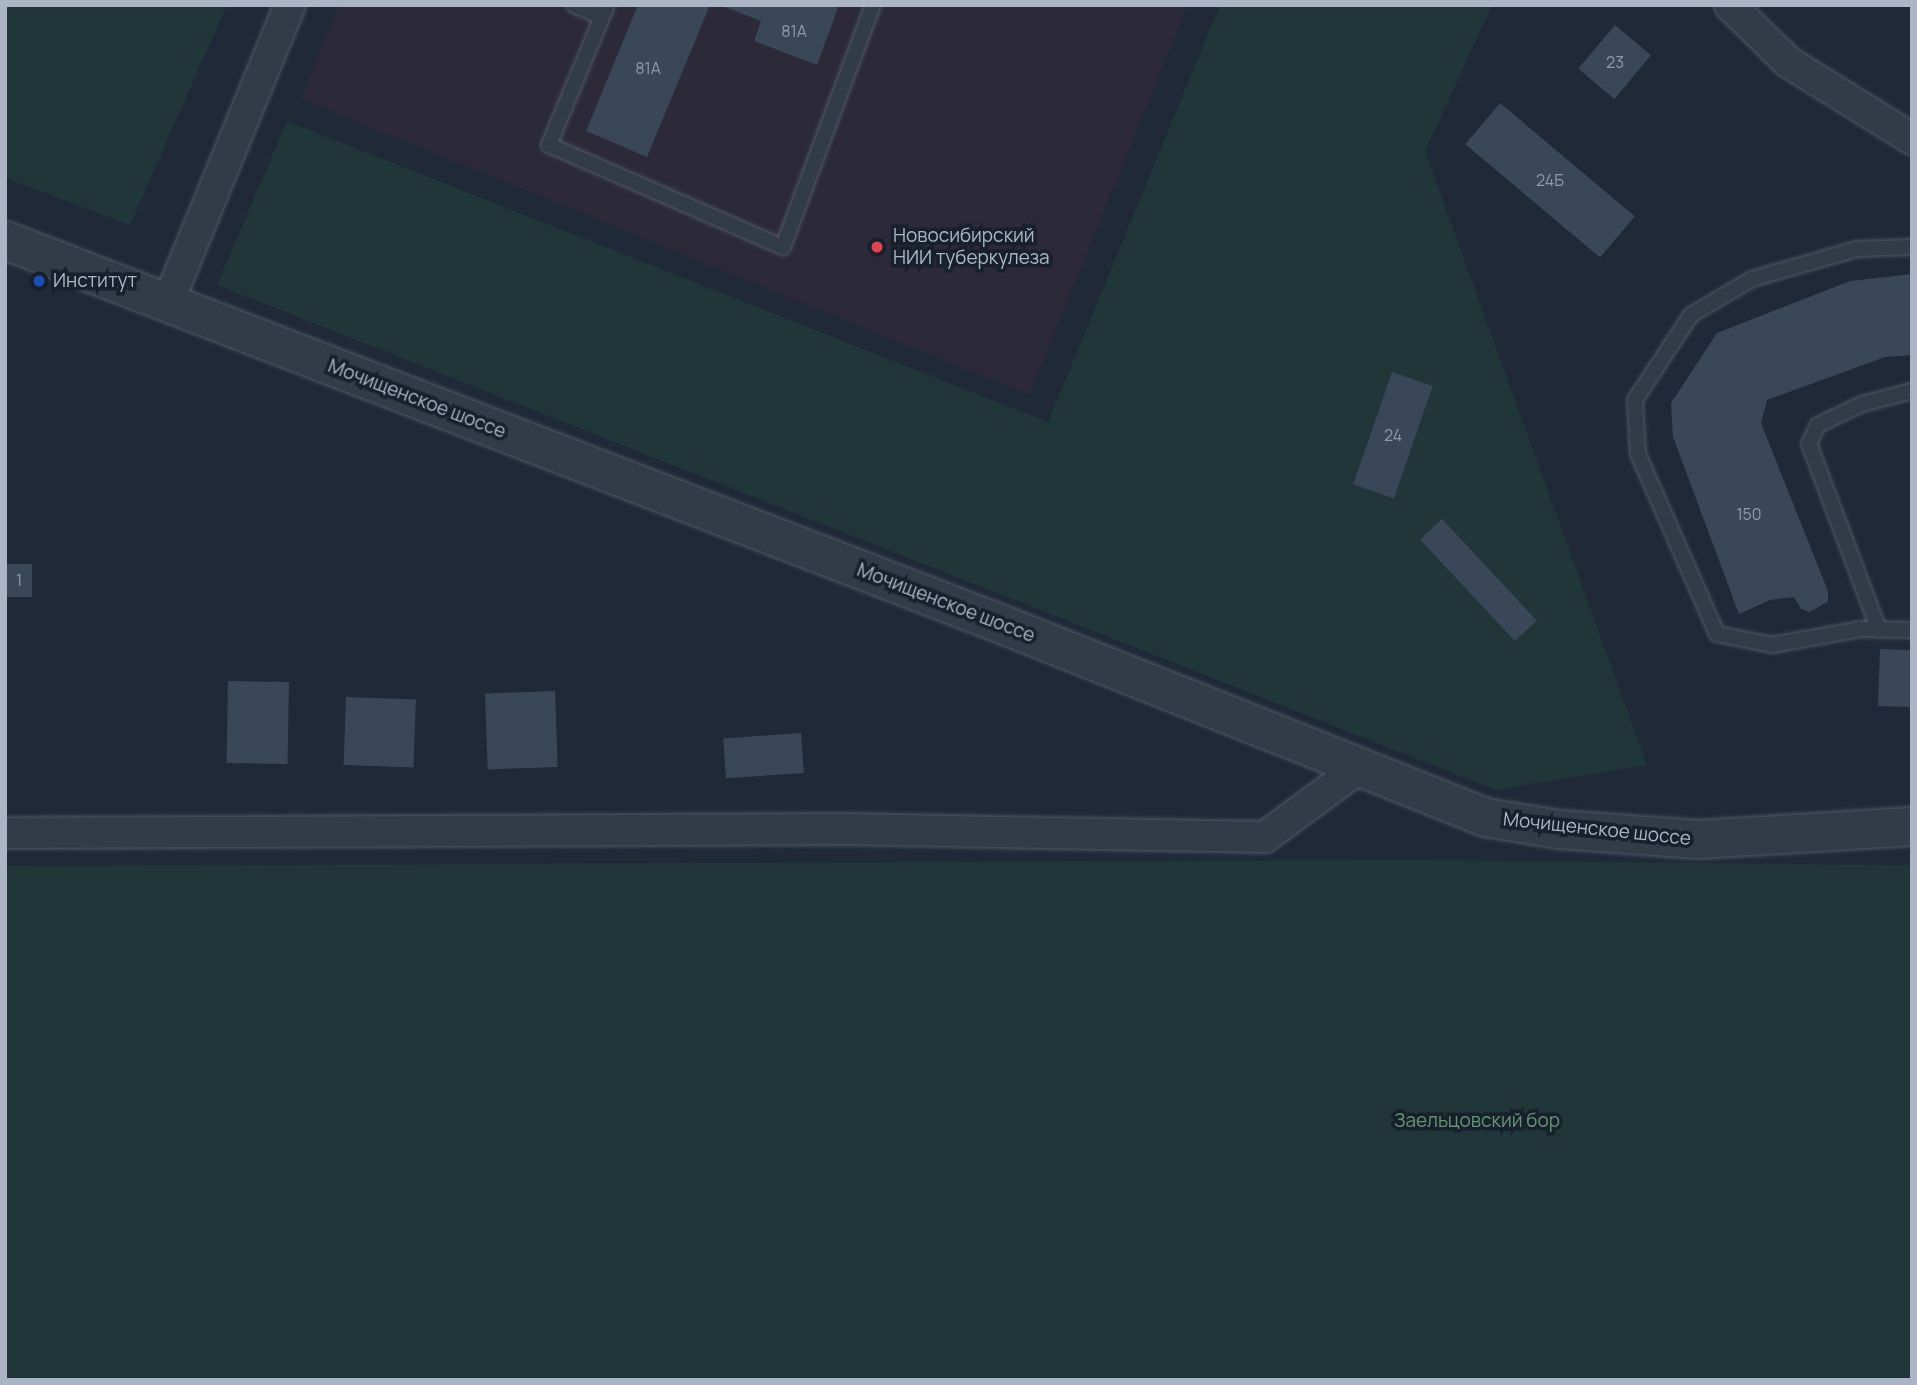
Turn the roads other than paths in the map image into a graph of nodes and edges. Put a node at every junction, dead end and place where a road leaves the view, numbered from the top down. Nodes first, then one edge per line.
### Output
1 (290, 5) edge
2 (574, 5) edge
3 (873, 5) edge
4 (1730, 5) edge
5 (604, 11) edge
6 (1912, 139) edge
7 (5, 240) edge
8 (1912, 247) edge
9 (169, 300) junction
10 (1912, 391) edge
11 (1879, 630) junction
12 (1912, 630) edge
13 (1360, 767) junction
14 (1912, 826) edge
15 (5, 833) edge

1 - 9 street
2 - 5 lane
3 - 5 lane
4 - 6 street
7 - 9 street, Мочищенское шоссе
8 - 11 lane
9 - 13 street, Мочищенское шоссе
10 - 11 lane
11 - 12 lane
13 - 14 street, Мочищенское шоссе
13 - 15 street

